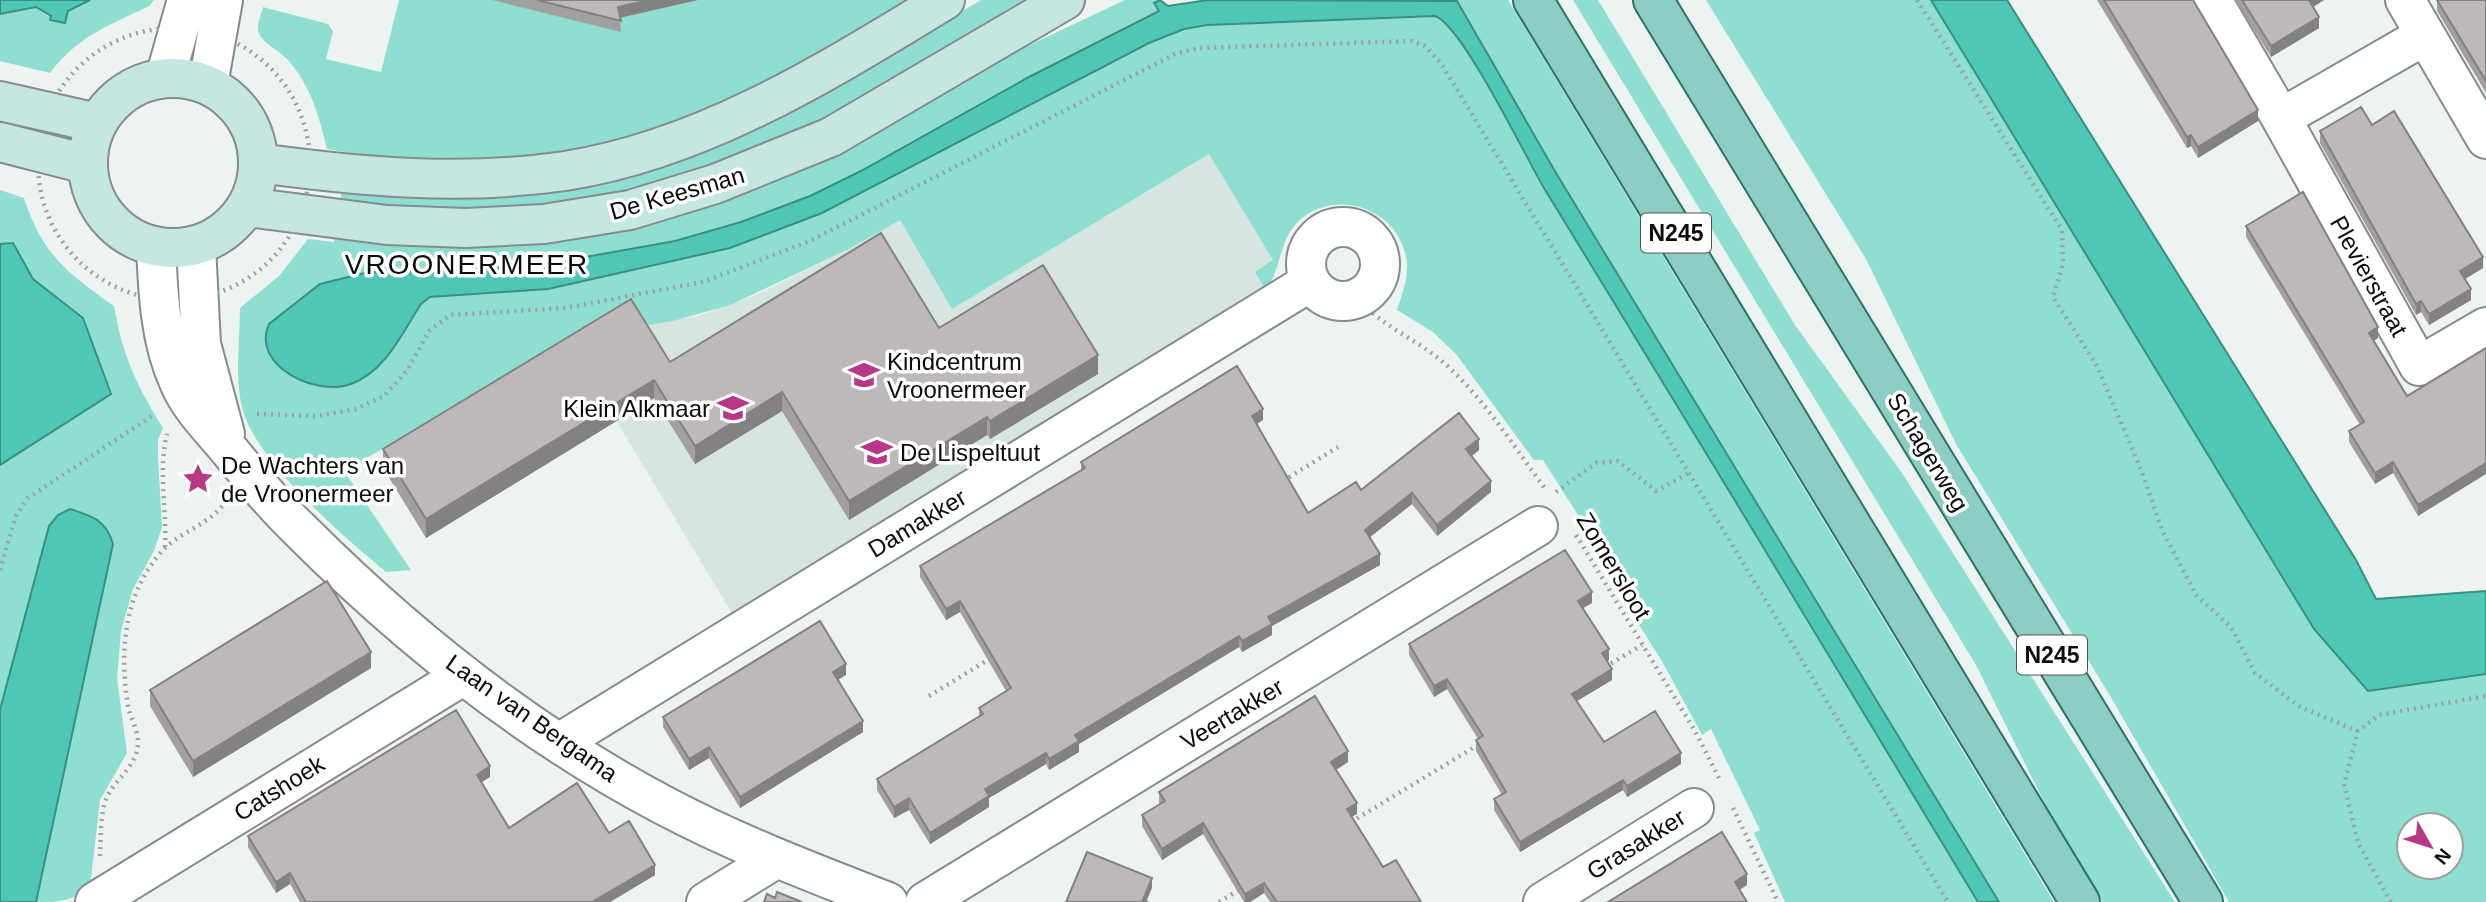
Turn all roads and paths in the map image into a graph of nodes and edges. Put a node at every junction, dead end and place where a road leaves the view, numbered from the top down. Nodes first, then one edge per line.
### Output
1 (944, 0) edge
2 (1065, 0) edge
3 (1534, 0) edge
4 (1654, 0) edge
5 (1917, 0) edge
6 (2211, 0) edge
7 (2405, 0) edge
8 (183, 14) edge
9 (220, 18) edge
10 (2424, 36) junction
11 (165, 78) junction
12 (208, 85) junction
13 (0, 101) edge
14 (2273, 103) junction
15 (49, 113) junction
16 (97, 123) junction
17 (2486, 139) edge
18 (0, 142) edge
19 (41, 153) junction
20 (259, 163) junction
21 (86, 164) junction
22 (310, 170) junction
23 (247, 207) junction
24 (300, 215) junction
25 (196, 246) junction
26 (156, 247) junction
27 (1310, 282) junction
28 (198, 298) junction
29 (1358, 298) junction
30 (159, 299) junction
31 (2486, 327) edge
32 (161, 410) dead end
33 (175, 424) dead end
34 (1339, 447) dead end
35 (238, 462) junction
36 (1689, 473) dead end
37 (1279, 483) edge
38 (1554, 518) junction
39 (165, 548) junction
40 (0, 570) edge
41 (1642, 645) junction
42 (998, 654) edge
43 (1596, 673) edge
44 (464, 675) junction
45 (929, 696) dead end
46 (2486, 696) edge
47 (2358, 732) junction
48 (1482, 742) edge
49 (559, 743) junction
50 (1717, 801) junction
51 (1343, 826) edge
52 (777, 858) junction
53 (100, 862) dead end
54 (1253, 881) edge
55 (94, 902) edge
56 (706, 902) edge
57 (888, 902) edge
58 (925, 902) edge
59 (1219, 902) edge
60 (1543, 902) edge
61 (1778, 902) edge
62 (2080, 902) edge
63 (2203, 902) edge
64 (2391, 902) edge

1 - 22 street, De Keesman
2 - 24 street, De Keesman
3 - 62 main road, N245
4 - 63 main road, Schagerweg / N245
5 - 47 path
6 - 14 street, Plevierstraat
7 - 10 street
8 - 9 path
8 - 11 street
8 - 15 path
9 - 12 street
9 - 22 path
10 - 14 street
10 - 17 street
11 - 12 street
11 - 16 street
12 - 20 street
13 - 15 street
14 - 31 street, Plevierstraat
15 - 16 street
15 - 19 path
16 - 21 street
18 - 19 street
19 - 21 street
19 - 30 path
20 - 22 street, De Keesman
20 - 23 street
21 - 26 street
22 - 24 path
23 - 24 street, De Keesman
23 - 25 street
24 - 28 path
25 - 26 street
25 - 28 street, Laan van Bergama
26 - 30 street, Laan van Bergama
27 - 29 street
27 - 29 street
27 - 49 street, Damakker
28 - 30 path
28 - 35 street, Laan van Bergama
29 - 38 path, Zomersloot
30 - 35 street, Laan van Bergama
32 - 40 path
33 - 39 path
34 - 37 path
35 - 39 path
35 - 44 street, Laan van Bergama
36 - 38 path
38 - 41 path, Zomersloot
38 - 58 street, Veertakker
39 - 53 path
41 - 43 path
41 - 50 path, Zomersloot
42 - 45 path
44 - 49 street, Laan van Bergama
44 - 55 street, Catshoek
46 - 47 path
47 - 64 path
48 - 51 path
49 - 52 street, Laan van Bergama
50 - 60 street, Grasakker
50 - 61 path, Zomersloot
52 - 56 street
52 - 57 street, Laan van Bergama
54 - 59 path

